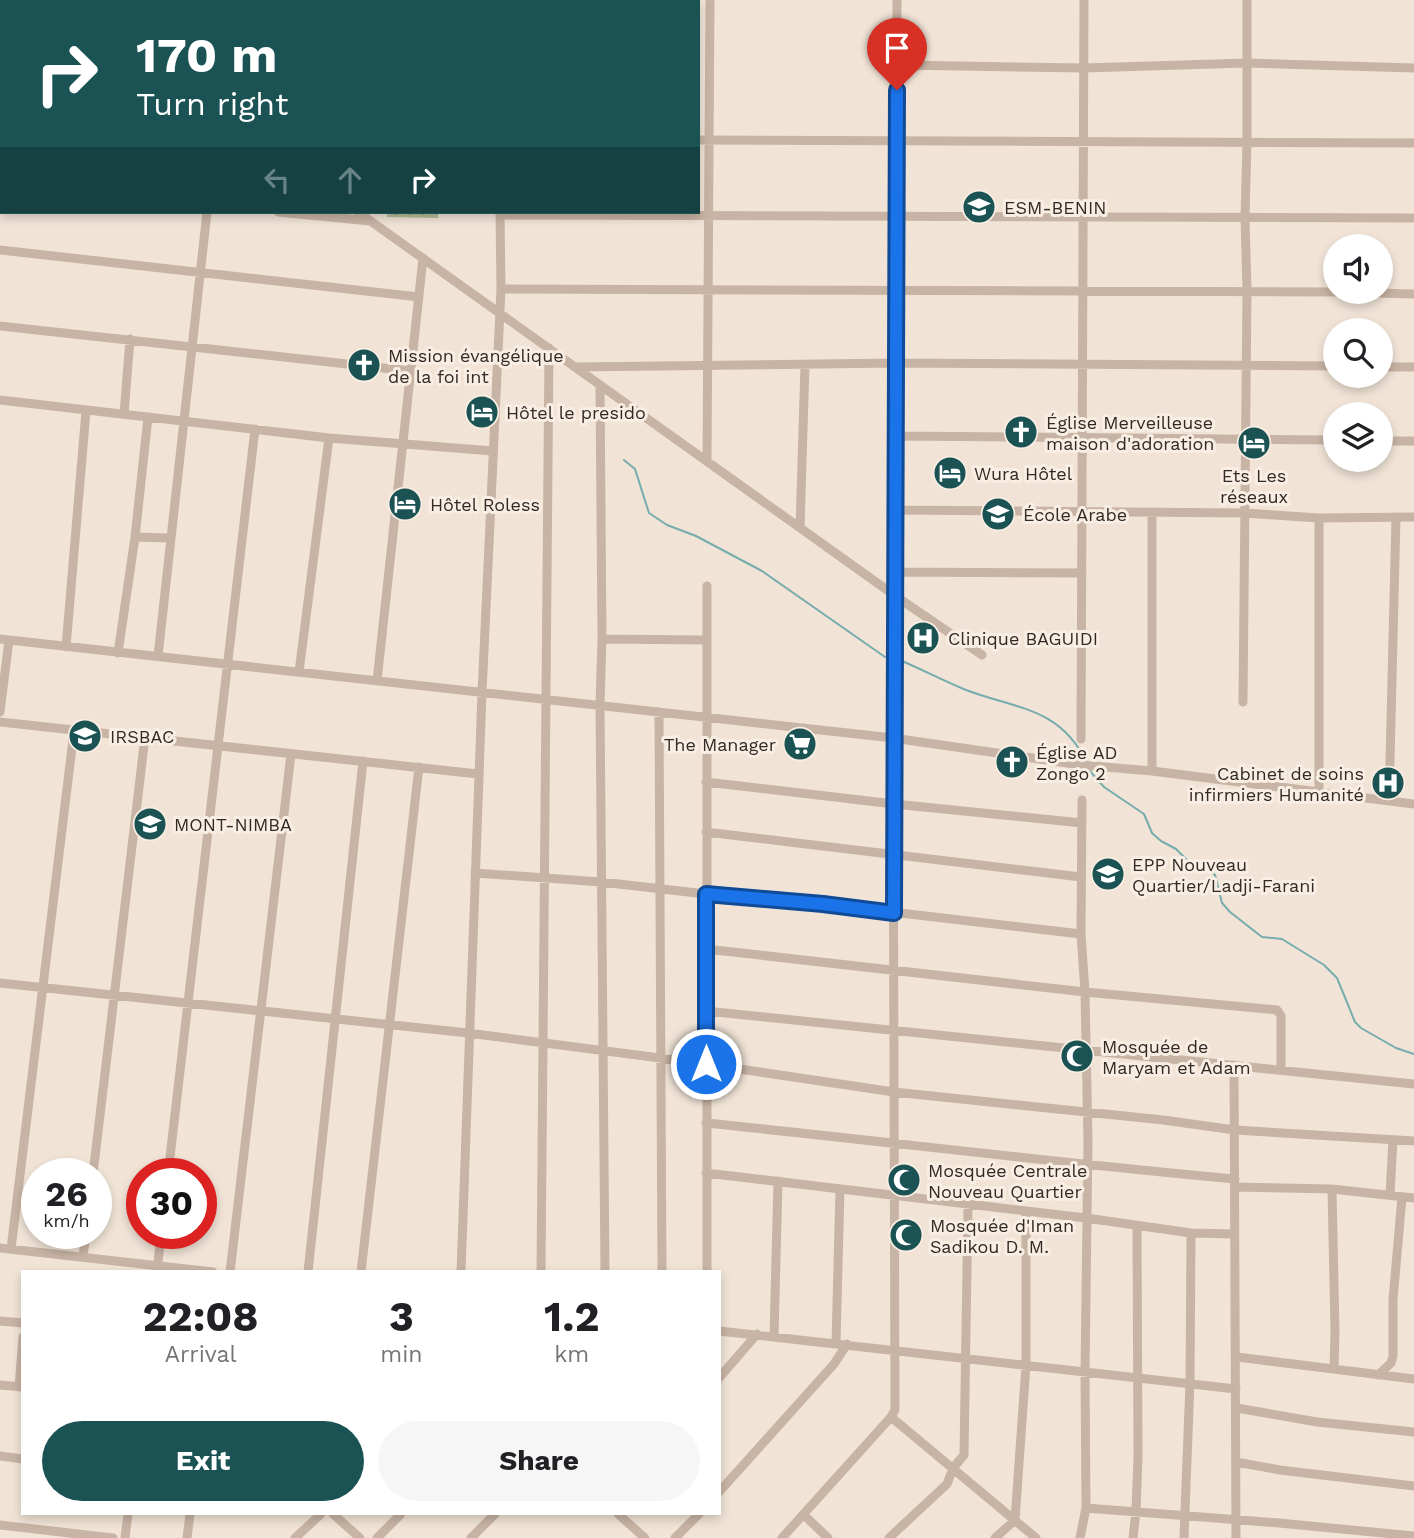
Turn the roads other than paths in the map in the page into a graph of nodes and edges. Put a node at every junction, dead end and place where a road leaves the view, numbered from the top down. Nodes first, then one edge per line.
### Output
1 (710, 0) edge
2 (898, 0) edge
3 (1084, 0) edge
4 (1247, 0) edge
5 (1247, 63) junction
6 (897, 65) junction
7 (1084, 68) junction
8 (1414, 68) edge
9 (700, 69) edge
10 (710, 69) junction
11 (897, 139) junction
12 (700, 140) edge
13 (710, 140) junction
14 (1084, 141) junction
15 (1247, 142) junction
16 (1414, 143) edge
17 (207, 214) edge
18 (297, 214) edge
19 (361, 214) edge
20 (500, 214) edge
21 (570, 214) edge
22 (709, 216) junction
23 (896, 216) junction
24 (1083, 217) junction
25 (1245, 218) junction
26 (1414, 219) edge
27 (372, 222) junction
28 (0, 250) edge
29 (423, 258) junction
30 (200, 274) junction
31 (502, 289) junction
32 (709, 290) junction
33 (896, 291) junction
34 (1248, 291) junction
35 (1083, 292) junction
36 (1323, 292) edge
37 (1393, 293) edge
38 (1414, 293) edge
39 (419, 297) junction
40 (500, 313) junction
41 (0, 326) edge
42 (130, 339) junction
43 (192, 346) junction
44 (549, 348) junction
45 (896, 363) junction
46 (805, 365) junction
47 (1083, 365) junction
48 (1246, 365) junction
49 (709, 366) junction
50 (1323, 366) edge
51 (575, 367) junction
52 (1393, 367) edge
53 (1414, 367) edge
54 (411, 371) junction
55 (600, 385) junction
56 (0, 400) edge
57 (86, 411) junction
58 (124, 414) junction
59 (148, 417) junction
60 (184, 421) junction
61 (255, 429) junction
62 (895, 436) junction
63 (329, 438) junction
64 (1082, 439) junction
65 (1245, 440) junction
66 (1323, 440) edge
67 (1393, 440) edge
68 (1414, 441) edge
69 (403, 445) junction
70 (493, 452) junction
71 (707, 461) junction
72 (895, 510) junction
73 (1082, 511) junction
74 (1152, 512) junction
75 (1244, 513) junction
76 (1395, 517) junction
77 (1414, 517) edge
78 (1319, 518) junction
79 (800, 528) junction
80 (135, 537) junction
81 (171, 538) junction
82 (894, 572) junction
83 (1082, 573) junction
84 (706, 586) dead end
85 (894, 595) junction
86 (4, 639) edge
87 (602, 639) junction
88 (706, 640) junction
89 (66, 647) junction
90 (118, 653) junction
91 (982, 655) dead end
92 (158, 656) junction
93 (229, 664) junction
94 (299, 672) junction
95 (377, 681) junction
96 (482, 693) junction
97 (545, 700) junction
98 (1243, 702) dead end
99 (600, 705) junction
100 (0, 712) edge
101 (659, 712) junction
102 (706, 717) junction
103 (0, 722) edge
104 (74, 731) junction
105 (145, 737) junction
106 (894, 738) junction
107 (1081, 739) dead end
108 (219, 746) junction
109 (291, 754) junction
110 (363, 761) junction
111 (419, 767) junction
112 (1152, 771) junction
113 (478, 774) junction
114 (706, 782) junction
115 (1319, 793) junction
116 (1082, 800) dead end
117 (1389, 801) junction
118 (894, 804) junction
119 (1414, 804) edge
120 (1082, 823) junction
121 (706, 832) junction
122 (894, 855) junction
123 (475, 873) junction
124 (1082, 877) junction
125 (544, 878) junction
126 (601, 882) junction
127 (660, 889) junction
128 (706, 894) junction
129 (894, 913) junction
130 (1081, 934) junction
131 (706, 949) junction
132 (894, 969) junction
133 (0, 983) edge
134 (43, 988) junction
135 (1085, 992) junction
136 (114, 995) junction
137 (189, 1002) junction
138 (261, 1010) junction
139 (706, 1011) junction
140 (335, 1019) junction
141 (389, 1024) junction
142 (895, 1030) junction
143 (468, 1033) junction
144 (543, 1042) junction
145 (1087, 1050) junction
146 (603, 1051) junction
147 (660, 1059) junction
148 (706, 1064) junction
149 (1234, 1065) junction
150 (1282, 1070) junction
151 (1414, 1084) edge
152 (894, 1092) junction
153 (1087, 1113) junction
154 (706, 1123) junction
155 (1235, 1130) junction
156 (1393, 1140) junction
157 (1414, 1141) edge
158 (895, 1142) junction
159 (95, 1158) edge
160 (170, 1158) edge
161 (1087, 1166) junction
162 (706, 1173) junction
163 (778, 1181) junction
164 (1235, 1183) junction
165 (840, 1189) junction
166 (1332, 1189) junction
167 (895, 1195) junction
168 (1390, 1195) junction
169 (1402, 1197) junction
170 (1414, 1198) edge
171 (968, 1205) junction
172 (1026, 1212) junction
173 (1086, 1218) junction
174 (1137, 1226) junction
175 (1191, 1233) junction
176 (1234, 1234) junction
177 (0, 1248) edge
178 (11, 1249) junction
179 (84, 1249) edge
180 (159, 1249) edge
181 (83, 1256) junction
182 (157, 1269) edge
183 (176, 1270) edge
184 (230, 1270) edge
185 (308, 1270) edge
186 (361, 1270) edge
187 (461, 1270) edge
188 (541, 1270) edge
189 (605, 1270) edge
190 (662, 1270) edge
191 (707, 1270) edge
192 (0, 1321) edge
193 (21, 1323) edge
194 (721, 1331) edge
195 (757, 1334) junction
196 (774, 1336) junction
197 (836, 1343) junction
198 (847, 1345) junction
199 (895, 1350) junction
200 (1237, 1357) junction
201 (966, 1358) junction
202 (1026, 1365) junction
203 (1334, 1369) junction
204 (1085, 1371) junction
205 (1378, 1375) junction
206 (721, 1376) edge
207 (1136, 1377) junction
208 (1414, 1379) edge
209 (1190, 1383) junction
210 (0, 1385) edge
211 (21, 1387) edge
212 (1236, 1389) junction
213 (1237, 1408) junction
214 (891, 1417) junction
215 (1414, 1432) edge
216 (0, 1456) edge
217 (21, 1459) edge
218 (1237, 1462) junction
219 (953, 1468) junction
220 (1414, 1486) edge
221 (721, 1490) edge
222 (1087, 1508) junction
223 (1136, 1511) junction
224 (128, 1515) edge
225 (190, 1515) edge
226 (320, 1515) edge
227 (334, 1515) edge
228 (400, 1515) edge
229 (494, 1515) edge
230 (619, 1515) edge
231 (698, 1515) edge
232 (804, 1515) junction
233 (1186, 1515) junction
234 (1015, 1520) junction
235 (1236, 1520) junction
236 (0, 1525) edge
237 (1414, 1536) edge
238 (474, 1537) edge
239 (113, 1538) edge
240 (125, 1538) edge
241 (187, 1538) edge
242 (295, 1538) edge
243 (360, 1538) edge
244 (377, 1538) edge
245 (645, 1538) edge
246 (675, 1538) edge
247 (782, 1538) edge
248 (828, 1538) edge
249 (889, 1538) edge
250 (995, 1538) edge
251 (1035, 1538) edge
252 (1080, 1538) edge
253 (1133, 1538) edge
254 (1184, 1538) edge
255 (1236, 1538) edge

1 - 10 street
2 - 6 street
3 - 7 street
4 - 5 street
5 - 7 street
5 - 8 street
5 - 15 street
6 - 7 street
6 - 11 street
7 - 14 street
9 - 10 street
10 - 13 street
11 - 13 street
11 - 14 street
11 - 23 street
12 - 13 street
13 - 22 street
14 - 15 street
14 - 24 street
15 - 16 street
15 - 25 street
17 - 30 street
18 - 27 street
19 - 27 street
20 - 31 street
21 - 22 street
22 - 23 street
22 - 32 street
23 - 24 street
23 - 33 street
24 - 25 street
24 - 35 street
25 - 26 street
25 - 34 street
27 - 29 street
28 - 30 street
29 - 39 street
29 - 40 street
30 - 39 street
30 - 43 street
31 - 32 street
31 - 40 street
32 - 33 street
32 - 49 street
33 - 35 street
33 - 45 street
34 - 35 street
34 - 36 street
34 - 48 street
35 - 47 street
37 - 38 street
39 - 54 street
40 - 44 street
40 - 70 street
41 - 42 street
42 - 43 street
42 - 58 street
43 - 54 street
43 - 60 street
44 - 51 street
44 - 97 street
45 - 46 street
45 - 47 street
45 - 62 street
46 - 49 street
46 - 79 street
47 - 48 street
47 - 64 street
48 - 50 street
48 - 65 street
49 - 51 street
49 - 71 street
51 - 55 street
52 - 53 street
54 - 69 street
55 - 71 street
55 - 87 street
56 - 57 street
57 - 58 street
57 - 89 street
58 - 59 street
59 - 60 street
59 - 80 street
60 - 61 street
60 - 81 street
61 - 63 street
61 - 93 street
62 - 64 street
62 - 72 street
63 - 69 street
63 - 94 street
64 - 65 street
64 - 73 street
65 - 66 street
65 - 75 street
67 - 68 street
69 - 70 street
69 - 95 street
70 - 96 street
71 - 79 street
72 - 73 street
72 - 82 street
73 - 74 street
73 - 83 street
74 - 75 street
74 - 112 street
75 - 78 street
75 - 98 street
76 - 77 street
76 - 78 street
76 - 117 street
78 - 115 street
79 - 85 street
80 - 81 street
80 - 90 street
81 - 92 street
82 - 83 street
82 - 85 street
83 - 107 street
84 - 88 street
85 - 91 street
85 - 106 street
86 - 89 street
86 - 100 street
87 - 88 street
87 - 99 street
88 - 102 street
89 - 90 street
90 - 92 street
92 - 93 street
93 - 94 street
93 - 108 street
94 - 95 street
95 - 96 street
96 - 97 street
96 - 113 street
97 - 99 street
97 - 125 street
99 - 101 street
99 - 126 street
101 - 102 street
101 - 127 street
102 - 106 street
102 - 114 street
103 - 104 street
104 - 105 street
104 - 134 street
105 - 108 street
105 - 136 street
106 - 112 street
106 - 118 street
108 - 109 street
108 - 137 street
109 - 110 street
109 - 138 street
110 - 111 street
110 - 140 street
111 - 113 street
111 - 141 street
112 - 115 street
113 - 123 street
114 - 118 street
114 - 121 street
115 - 117 street
116 - 120 street
117 - 119 street
118 - 120 street
118 - 122 street
120 - 124 street
121 - 122 street
121 - 128 street
122 - 124 street
122 - 129 street
123 - 125 street
123 - 143 street
124 - 130 street
125 - 126 street
125 - 144 street
126 - 127 street
126 - 146 street
127 - 128 street
127 - 147 street
128 - 129 street
128 - 131 street
129 - 130 street
129 - 132 street
130 - 135 street
131 - 132 street
131 - 139 street
132 - 135 street
132 - 142 street
133 - 134 street
134 - 136 street
134 - 178 street
135 - 145 street
135 - 150 street
136 - 137 street
136 - 159 street
137 - 138 street
137 - 160 street
138 - 140 street
138 - 184 street
139 - 142 street
139 - 148 street
140 - 141 street
140 - 185 street
141 - 143 street
141 - 186 street
142 - 145 street
142 - 152 street
143 - 144 street
143 - 187 street
144 - 146 street
144 - 188 street
145 - 149 street
145 - 153 street
146 - 147 street
146 - 189 street
147 - 148 street
147 - 190 street
148 - 152 street
148 - 154 street
149 - 150 street
149 - 155 street
150 - 151 street
152 - 153 street
152 - 158 street
153 - 155 street
153 - 161 street
154 - 158 street
154 - 162 street
155 - 156 street
155 - 164 street
156 - 157 street
156 - 168 street
158 - 161 street
158 - 167 street
161 - 164 street
161 - 173 street
162 - 163 street
162 - 191 street
163 - 165 street
163 - 196 street
164 - 166 street
164 - 176 street
165 - 167 street
165 - 197 street
166 - 168 street
166 - 203 street
167 - 171 street
167 - 199 street
168 - 169 street
169 - 170 street
169 - 205 street
171 - 172 street
171 - 201 street
172 - 173 street
172 - 202 street
173 - 174 street
173 - 204 street
174 - 175 street
174 - 207 street
175 - 176 street
175 - 209 street
176 - 200 street
177 - 178 street
178 - 181 street
179 - 181 street
180 - 182 street
181 - 182 street
182 - 183 street
192 - 193 street
194 - 195 street
195 - 196 street
195 - 206 street
196 - 197 street
197 - 198 street
198 - 199 street
198 - 221 street
199 - 201 street
199 - 214 street
200 - 203 street
200 - 212 street
201 - 202 street
201 - 219 street
202 - 204 street
202 - 234 street
203 - 205 street
204 - 207 street
204 - 222 street
205 - 208 street
207 - 209 street
207 - 223 street
209 - 212 street
209 - 233 street
210 - 211 street
212 - 213 street
213 - 215 street
213 - 218 street
214 - 219 street
214 - 232 street
216 - 217 street
218 - 220 street
218 - 235 street
219 - 234 street
219 - 249 street
222 - 223 street
222 - 252 street
223 - 233 street
223 - 253 street
224 - 240 street
225 - 241 street
226 - 242 street
227 - 243 street
228 - 244 street
229 - 238 street
230 - 245 street
231 - 246 street
232 - 247 street
232 - 248 street
233 - 235 street
233 - 254 street
234 - 250 street
234 - 251 street
235 - 237 street
235 - 255 street
236 - 239 street

